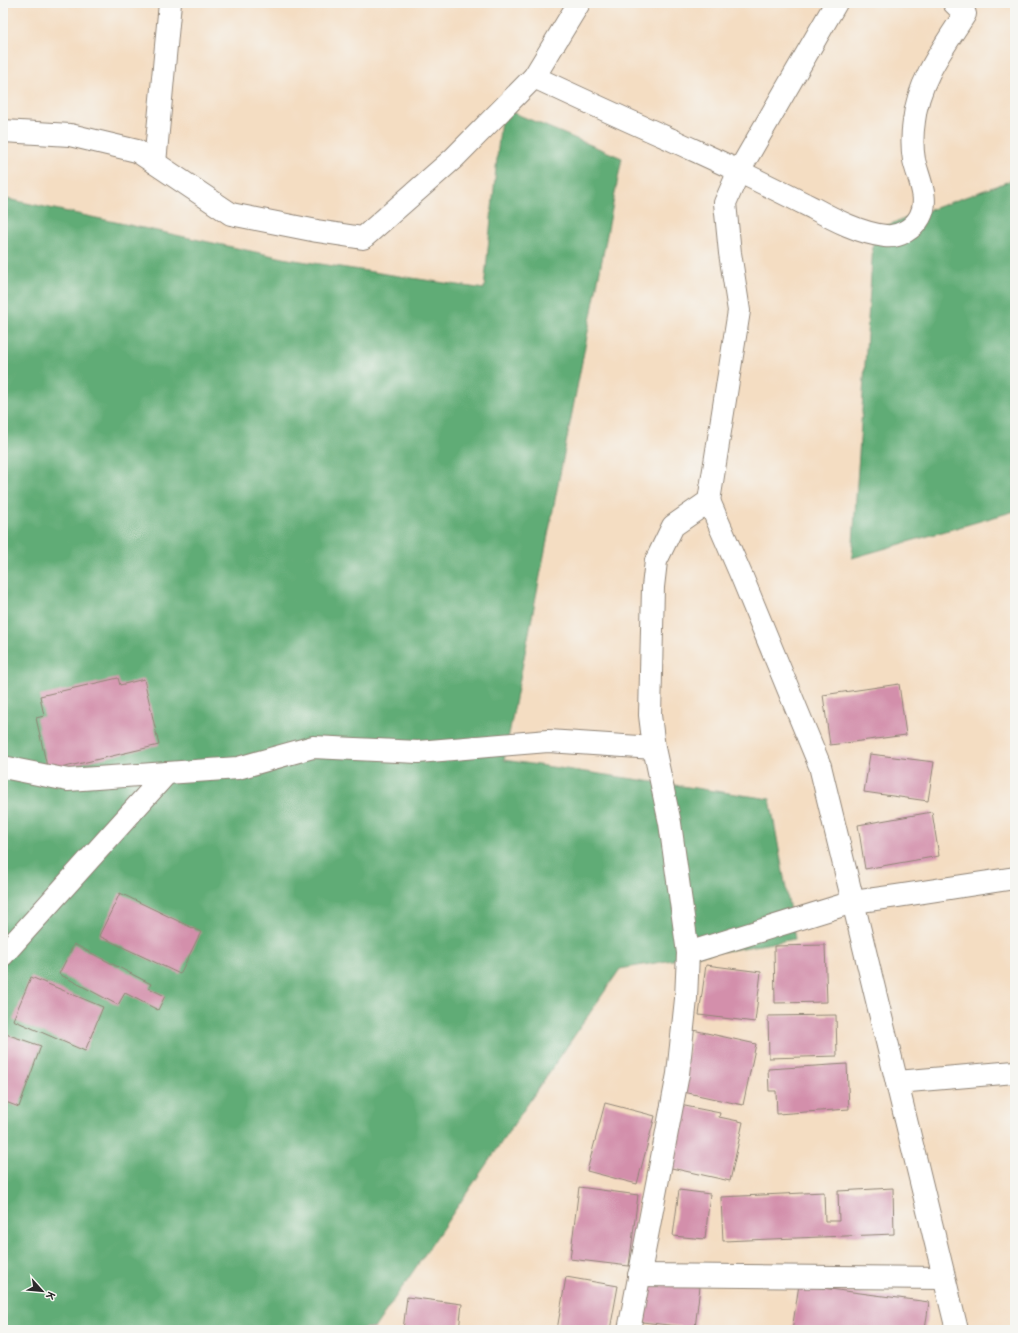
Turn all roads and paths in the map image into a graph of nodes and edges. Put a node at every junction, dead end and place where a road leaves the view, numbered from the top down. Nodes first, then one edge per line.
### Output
1 (170, 3) edge
2 (579, 3) edge
3 (836, 3) edge
4 (954, 3) edge
5 (534, 77) junction
6 (3, 131) edge
7 (156, 163) junction
8 (738, 171) junction
9 (709, 501) junction
10 (654, 748) junction
11 (3, 767) edge
12 (167, 772) junction
13 (1015, 878) edge
14 (853, 902) junction
15 (688, 953) junction
16 (3, 955) edge
17 (1015, 1072) edge
18 (897, 1082) junction
19 (639, 1275) junction
20 (944, 1278) junction
21 (629, 1330) edge
22 (957, 1330) edge

1 - 7 street
2 - 5 street
3 - 8 street
4 - 8 street
5 - 7 street
5 - 8 street
6 - 7 street
8 - 9 street
9 - 10 street
9 - 14 street
10 - 12 street
10 - 15 street
11 - 12 street
12 - 16 street
13 - 14 street
14 - 15 street
14 - 18 street
15 - 19 street
17 - 18 street
18 - 20 street
19 - 20 street
19 - 21 street
20 - 22 street

